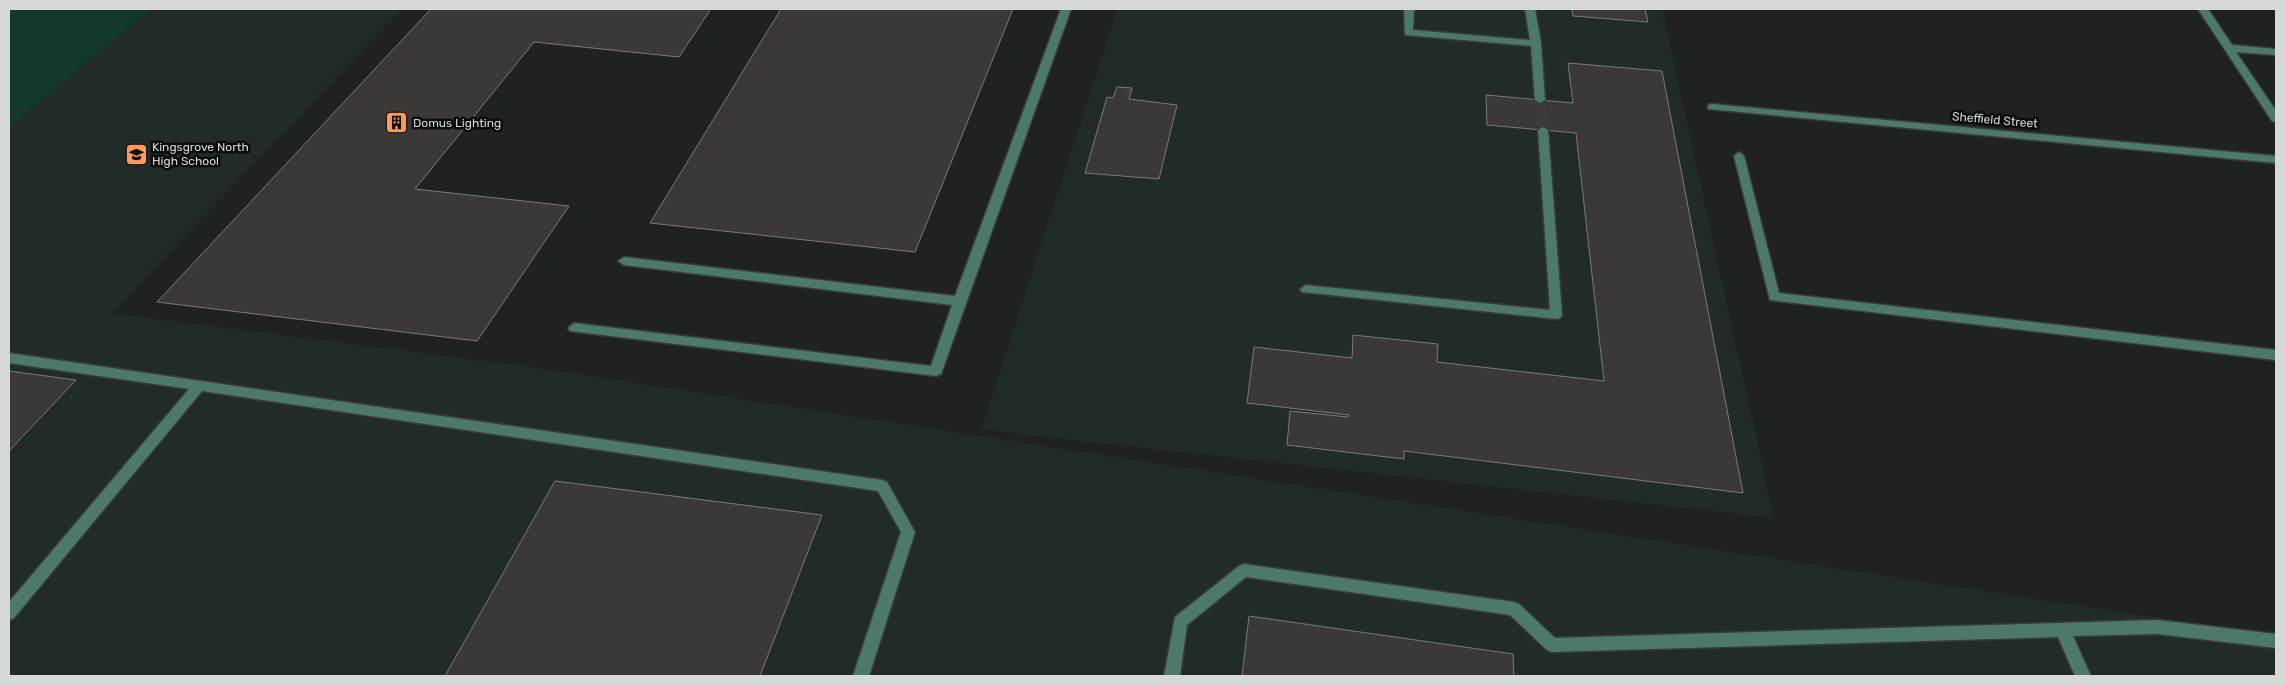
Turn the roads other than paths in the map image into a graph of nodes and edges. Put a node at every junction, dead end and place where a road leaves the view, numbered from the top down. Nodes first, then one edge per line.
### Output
1 (1066, 9) edge
2 (1409, 9) edge
3 (1530, 9) edge
4 (2203, 9) edge
5 (1536, 43) junction
6 (2230, 48) junction
7 (2276, 52) edge
8 (1540, 100) tunnel mouth
9 (1712, 107) dead end
10 (2276, 119) edge
11 (1542, 130) tunnel mouth
12 (1739, 156) dead end
13 (2276, 160) edge
14 (624, 261) dead end
15 (1306, 289) dead end
16 (959, 300) junction
17 (574, 328) dead end
18 (2276, 355) edge
19 (9, 358) edge
20 (199, 386) junction
21 (9, 613) edge
22 (2063, 630) junction
23 (2276, 640) edge
24 (862, 676) edge
25 (1172, 676) edge
26 (2083, 676) edge

1 - 16 street
2 - 5 street
3 - 5 street
4 - 6 street
5 - 8 street
6 - 7 street
6 - 10 street
9 - 13 street, Sheffield Street
11 - 15 street
12 - 18 street
14 - 16 street
16 - 17 street
19 - 20 street
20 - 21 street
20 - 24 street
22 - 23 street
22 - 25 street
22 - 26 street

